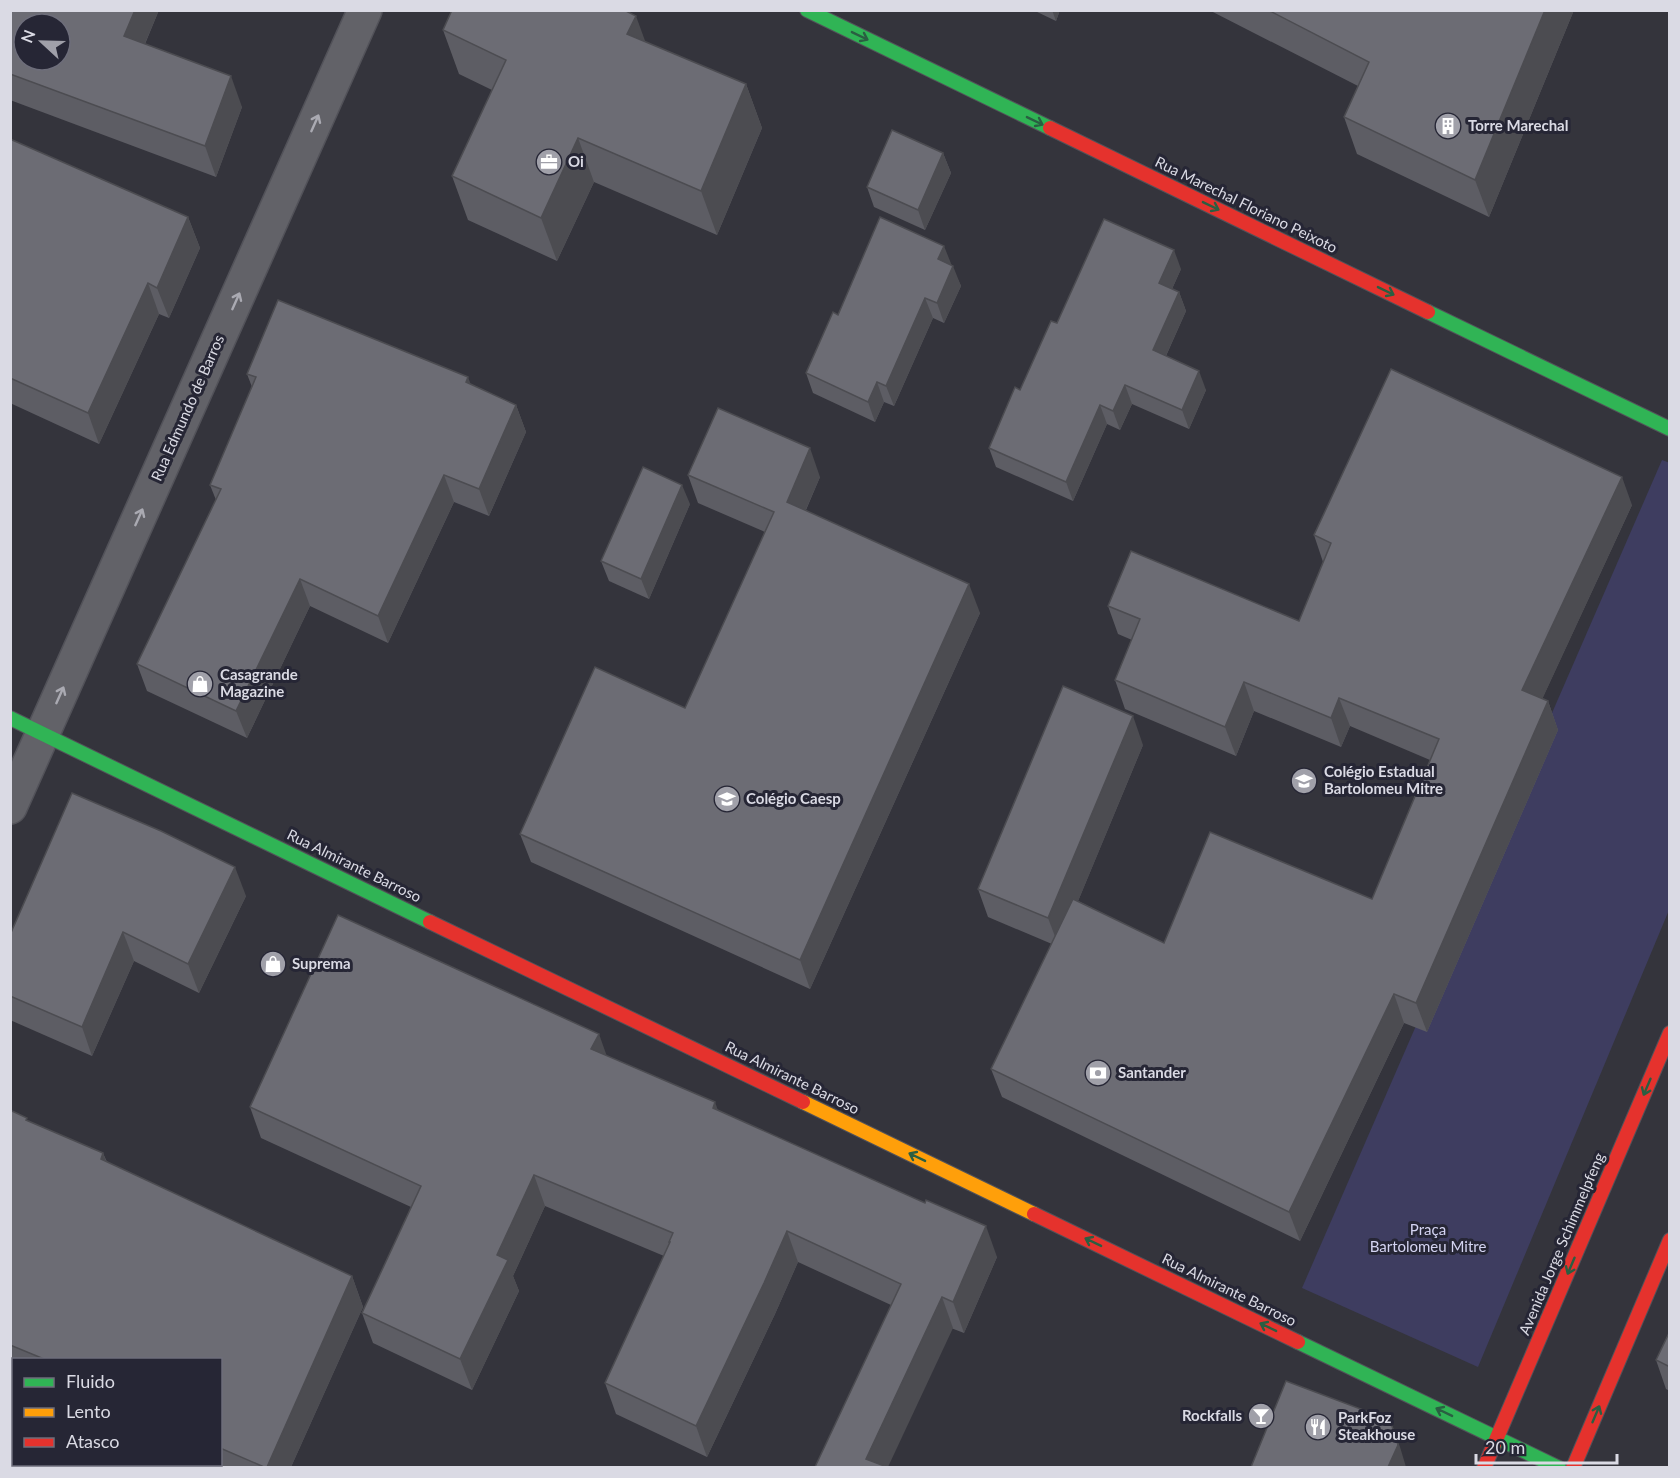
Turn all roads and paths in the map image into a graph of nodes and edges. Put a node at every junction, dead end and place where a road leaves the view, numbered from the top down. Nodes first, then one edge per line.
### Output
1 (365, 10) edge
2 (807, 10) edge
3 (1670, 429) edge
4 (10, 718) edge
5 (43, 734) junction
6 (10, 807) edge
7 (1670, 1033) edge
8 (1670, 1240) edge
9 (1497, 1437) junction
10 (1484, 1467) edge
11 (1559, 1467) edge
12 (1573, 1467) edge

5 -> 1 street, Rua Edmundo de Barros
2 -> 3 street, Rua Marechal Floriano Peixoto
4 - 5 street, Rua Almirante Barroso
5 - 6 street, Rua Edmundo de Barros
9 -> 5 street, Rua Almirante Barroso
7 -> 9 street, Avenida Jorge Schimmelpfeng
12 -> 8 street
9 - 10 street, Avenida Jorge Schimmelpfeng
9 - 11 street, Rua Almirante Barroso

